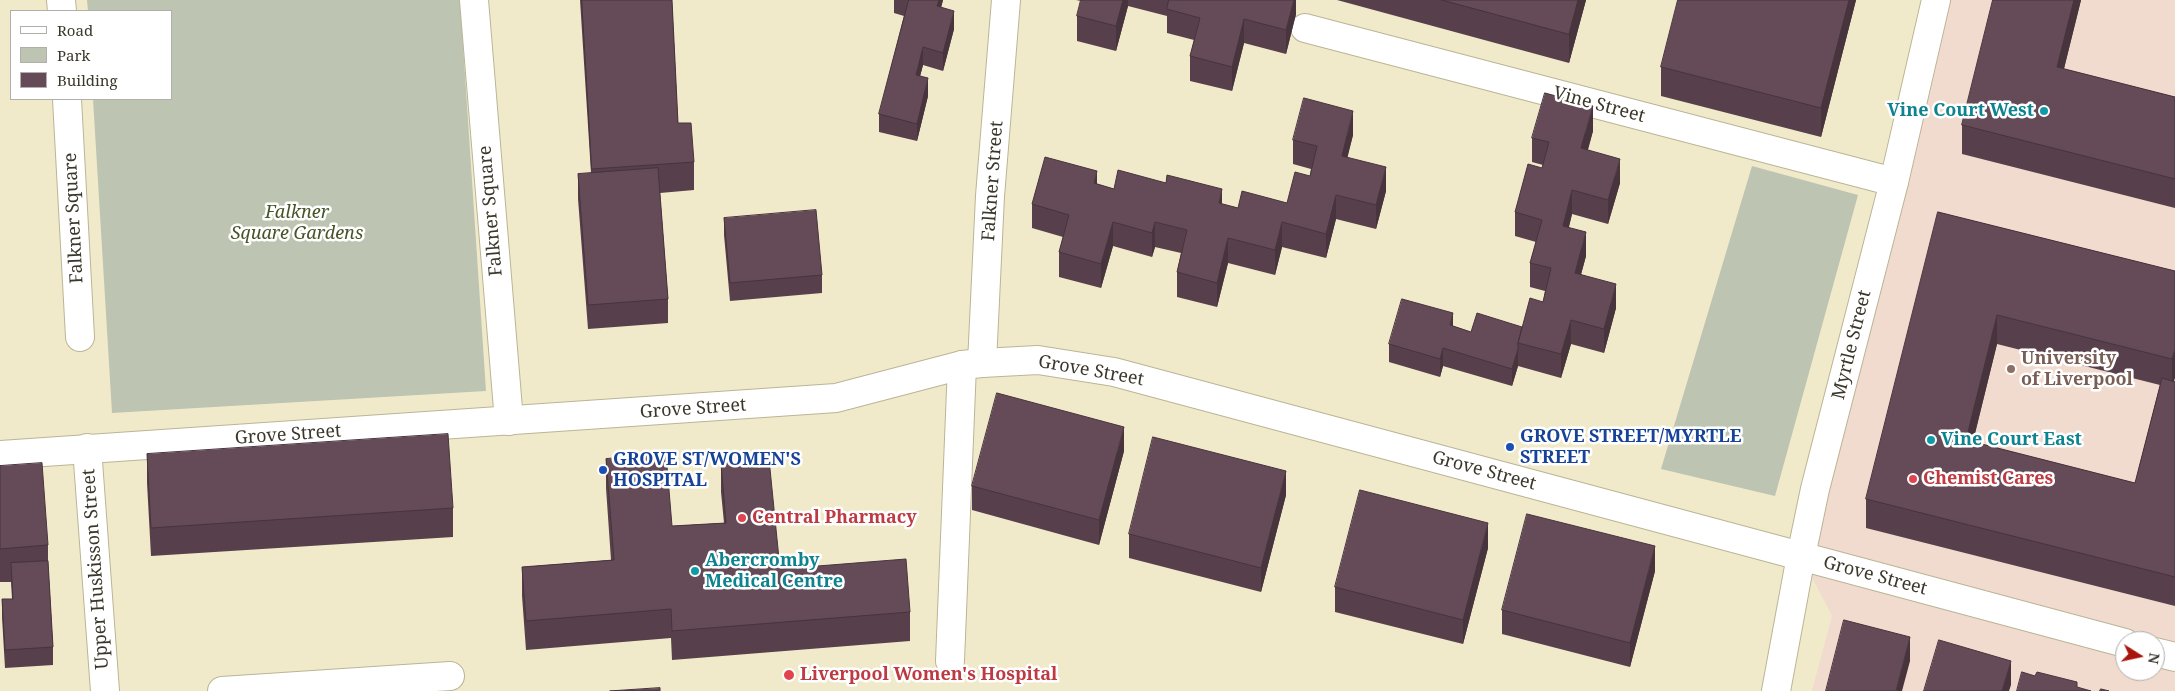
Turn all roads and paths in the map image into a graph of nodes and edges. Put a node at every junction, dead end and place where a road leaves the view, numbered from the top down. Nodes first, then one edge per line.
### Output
1 (474, 0) edge
2 (1006, 0) edge
3 (1936, 0) edge
4 (1305, 28) dead end
5 (67, 100) edge
6 (1894, 182) junction
7 (80, 336) dead end
8 (972, 364) junction
9 (509, 421) junction
10 (87, 448) junction
11 (0, 455) edge
12 (1801, 556) junction
13 (2115, 641) edge
14 (950, 661) dead end
15 (450, 676) dead end
16 (106, 691) edge
17 (222, 691) edge
18 (1776, 691) edge

1 - 9 street, Falkner Square
2 - 8 street, Falkner Street
3 - 6 street, Myrtle Street
4 - 6 street, Vine Street
5 - 7 street, Falkner Square
6 - 12 street, Myrtle Street
8 - 9 street, Grove Street
8 - 12 street, Grove Street
8 - 14 street, Falkner Street
9 - 10 street, Grove Street
10 - 11 street, Grove Street
10 - 16 street, Upper Huskisson Street
12 - 13 street, Grove Street
12 - 18 street, Myrtle Street
15 - 17 street

